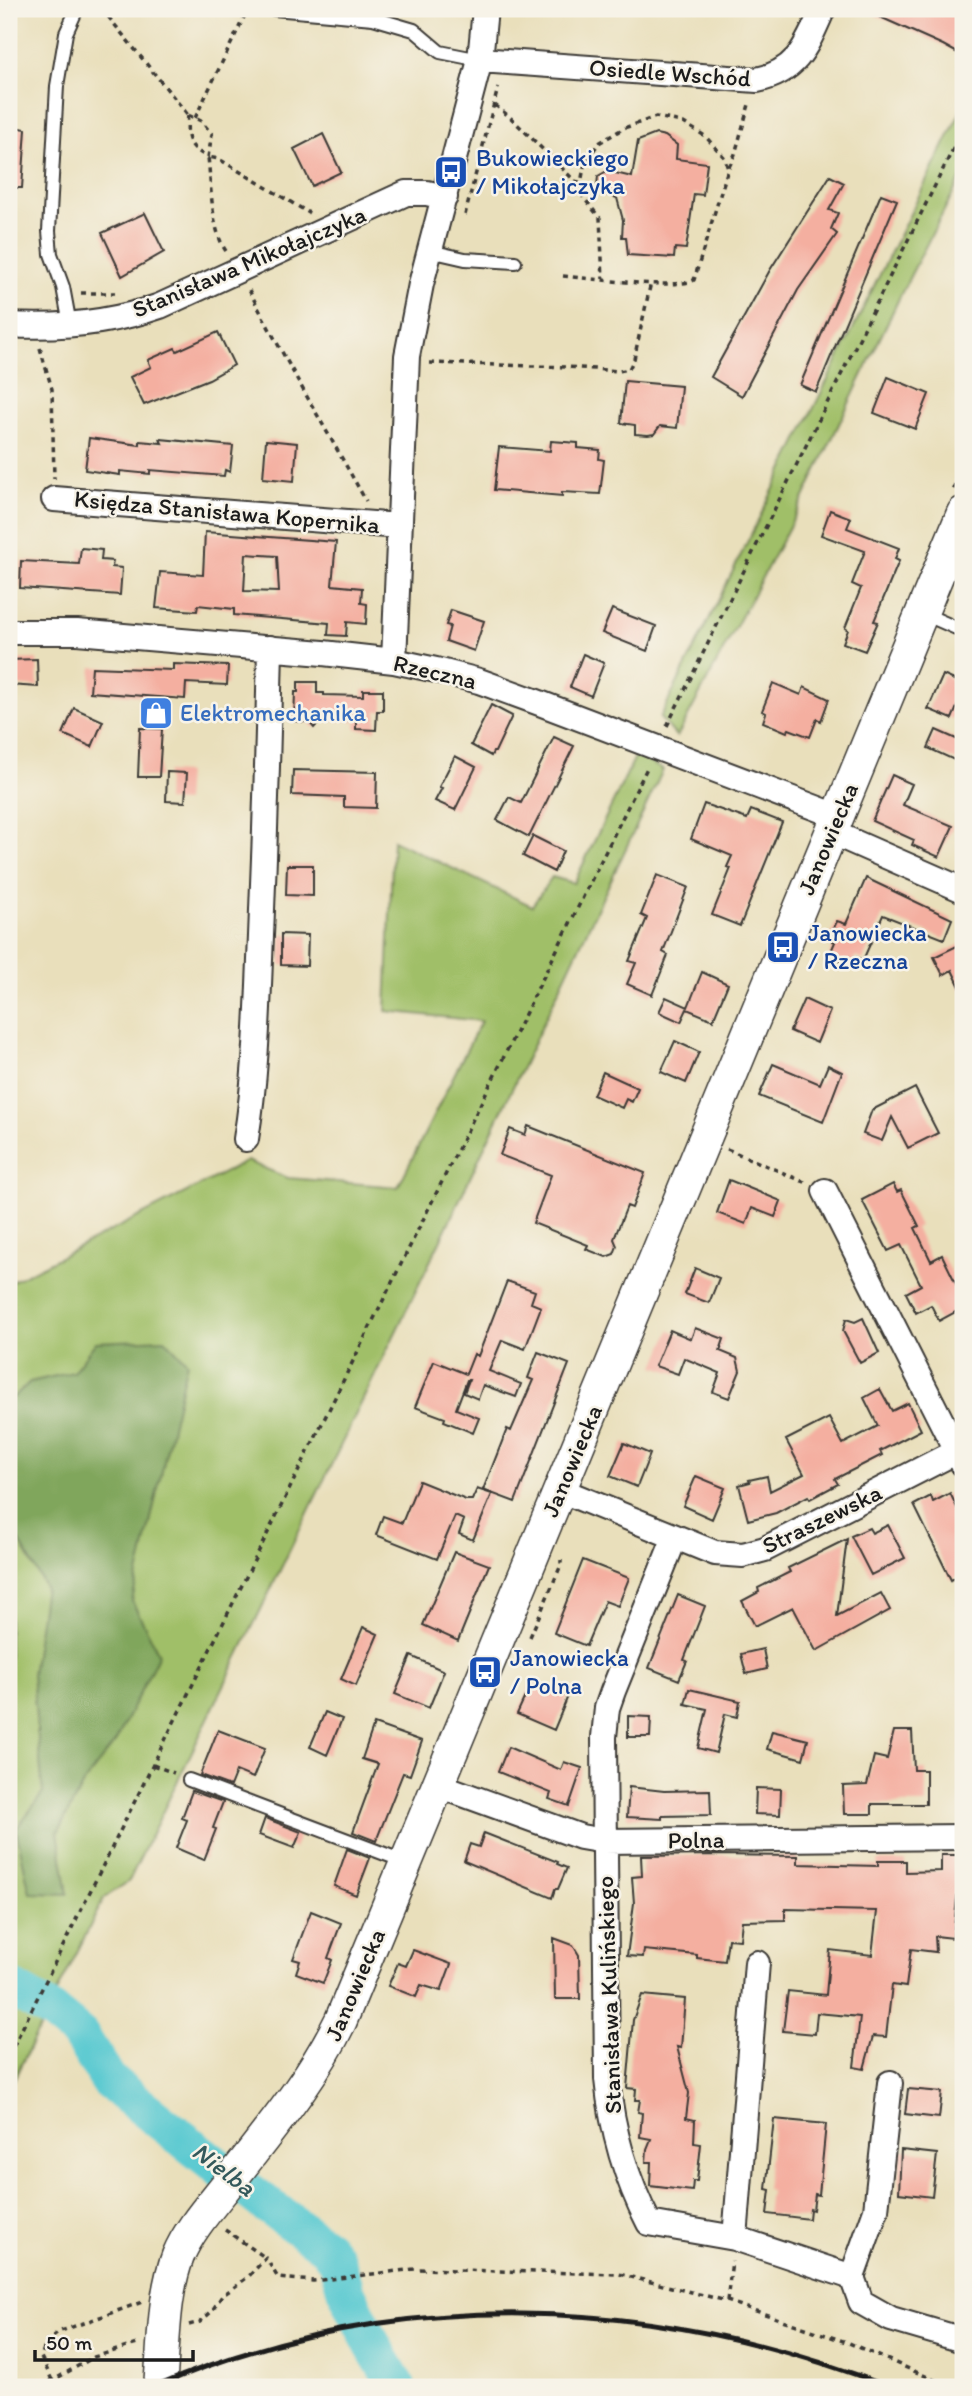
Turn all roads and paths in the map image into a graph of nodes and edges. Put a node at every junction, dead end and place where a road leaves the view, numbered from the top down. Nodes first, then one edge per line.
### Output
1 (77, 9) edge
2 (102, 9) edge
3 (248, 9) edge
4 (274, 9) edge
5 (485, 9) edge
6 (823, 9) edge
7 (480, 60) junction
8 (757, 80) junction
9 (495, 105) dead end
10 (188, 116) junction
11 (195, 118) junction
12 (963, 129) edge
13 (208, 157) junction
14 (728, 169) junction
15 (581, 183) junction
16 (445, 197) junction
17 (302, 221) dead end
18 (430, 251) junction
19 (515, 262) dead end
20 (239, 270) junction
21 (563, 276) dead end
22 (603, 279) junction
23 (651, 282) junction
24 (65, 293) junction
25 (116, 293) dead end
26 (20, 325) edge
27 (70, 325) junction
28 (407, 361) junction
29 (54, 499) joint
30 (963, 513) edge
31 (389, 525) junction
32 (922, 613) junction
33 (963, 631) edge
34 (9, 632) edge
35 (271, 648) junction
36 (394, 661) junction
37 (657, 747) junction
38 (834, 824) junction
39 (963, 890) edge
40 (246, 1139) dead end
41 (704, 1139) junction
42 (825, 1191) joint
43 (961, 1455) edge
44 (560, 1490) junction
45 (675, 1537) junction
46 (153, 1765) junction
47 (189, 1780) joint
48 (438, 1785) junction
49 (963, 1837) edge
50 (604, 1841) junction
51 (406, 1863) junction
52 (758, 1963) dead end
53 (9, 2055) edge
54 (890, 2083) dead end
55 (212, 2204) junction
56 (735, 2238) junction
57 (266, 2258) junction
58 (852, 2277) junction
59 (169, 2299) junction
60 (727, 2301) junction
61 (183, 2326) dead end
62 (963, 2340) edge
63 (143, 2342) dead end
64 (52, 2379) junction
65 (40, 2387) edge
66 (160, 2387) edge
67 (951, 2387) edge

1 - 24 lane
2 - 10 path
3 - 11 path
4 - 7 lane
5 - 7 street
6 - 8 street, Osiedle Wschód
7 - 8 street, Osiedle Wschód
7 - 16 street
8 - 14 path
9 - 15 path
10 - 11 path
10 - 13 path
11 - 13 path
12 - 37 path
13 - 17 path
13 - 20 path
14 - 15 path
14 - 23 path
15 - 22 path
16 - 18 street
16 - 20 street, Stanisława Mikołajczyka
18 - 19 lane
18 - 28 street
20 - 27 street, Stanisława Mikołajczyka
20 - 31 path
21 - 22 path
22 - 23 path
23 - 28 path
24 - 25 path
24 - 27 lane
26 - 27 street, Stanisława Mikołajczyka
26 - 29 path
28 - 31 street
29 - 31 street, Księdza Stanisława Kopernika
30 - 32 street, Janowiecka
31 - 36 street
32 - 33 lane
32 - 38 street, Janowiecka
34 - 35 street, Rzeczna
35 - 36 street, Rzeczna
35 - 40 street
36 - 37 street, Rzeczna
37 - 38 street, Rzeczna
37 - 46 path
38 - 39 street, Rzeczna
38 - 41 street, Janowiecka
41 - 42 path
41 - 44 street, Janowiecka
42 - 43 street
43 - 45 street, Straszewska
44 - 45 street, Straszewska
44 - 48 street, Janowiecka
45 - 50 street
46 - 47 path
46 - 53 path
47 - 51 lane
48 - 50 street, Polna
48 - 51 street, Janowiecka
49 - 50 street, Polna
50 - 56 street, Stanisława Kulińskiego
51 - 55 street, Janowiecka
52 - 56 street
54 - 58 street
55 - 57 path
55 - 59 street, Janowiecka
56 - 58 street, Stanisława Kulińskiego
56 - 60 path
57 - 60 path
57 - 61 path
58 - 62 street
59 - 64 path
59 - 66 street, Janowiecka
60 - 67 path
63 - 64 path
64 - 65 path

